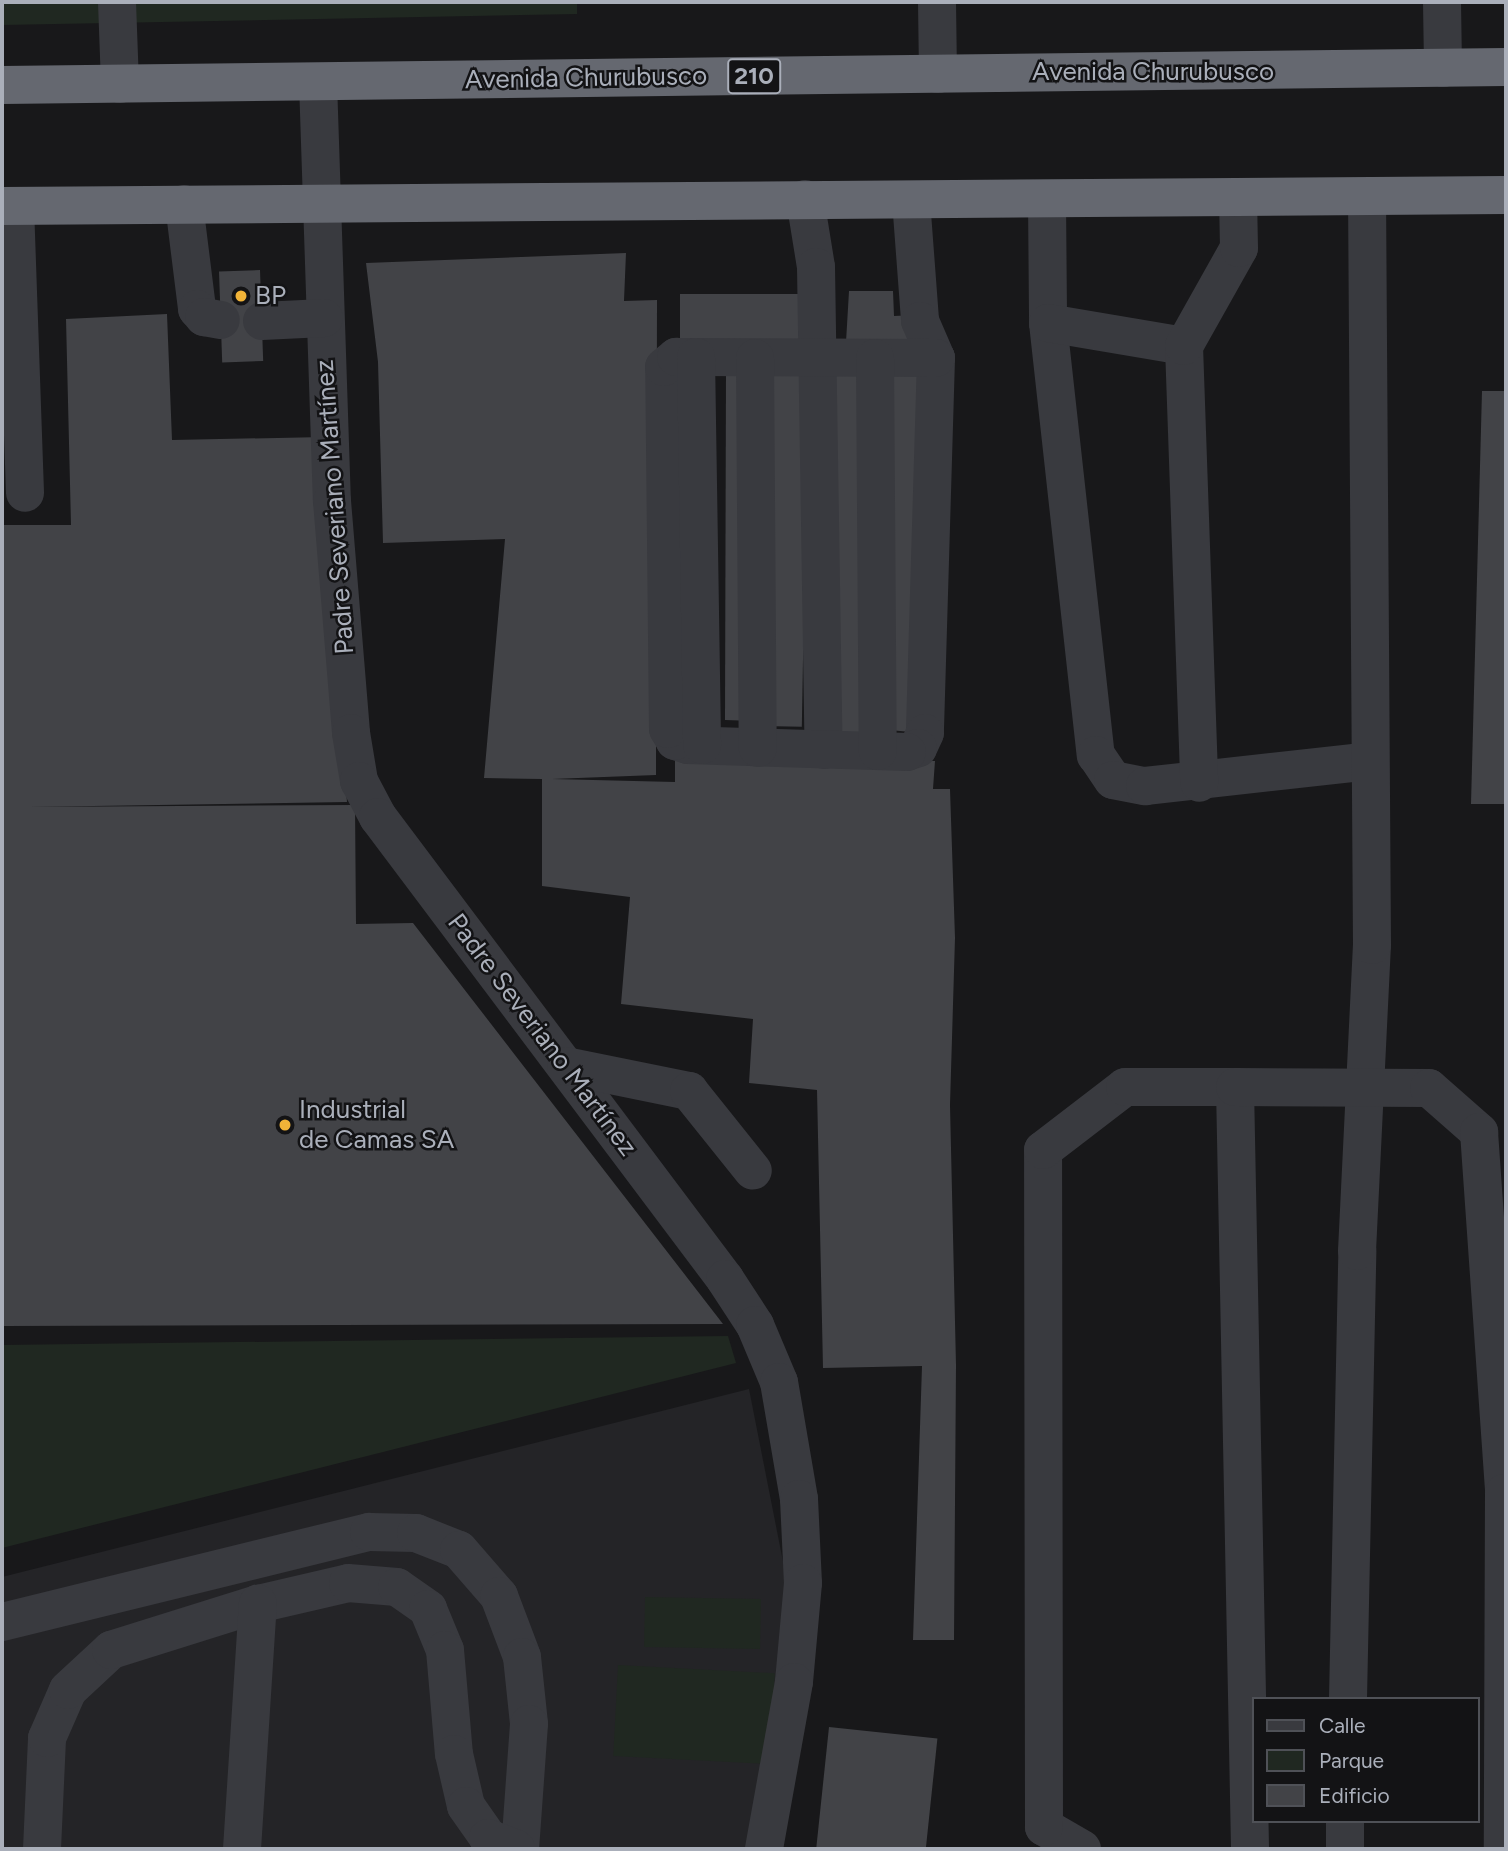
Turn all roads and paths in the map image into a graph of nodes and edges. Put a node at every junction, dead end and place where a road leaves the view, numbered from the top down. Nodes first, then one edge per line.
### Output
1 (117, 2) edge
2 (937, 2) edge
3 (1442, 2) edge
4 (1506, 67) edge
5 (1443, 68) junction
6 (938, 74) junction
7 (318, 82) junction
8 (120, 84) junction
9 (2, 85) edge
10 (1506, 195) edge
11 (1367, 197) junction
12 (1238, 198) junction
13 (806, 199) junction
14 (911, 200) junction
15 (1047, 200) junction
16 (320, 201) junction
17 (184, 204) junction
18 (8, 206) edge
19 (324, 318) junction
20 (221, 320) dead end
21 (262, 321) dead end
22 (1048, 323) junction
23 (1184, 346) junction
24 (755, 358) junction
25 (875, 358) junction
26 (936, 358) junction
27 (814, 359) junction
28 (25, 493) dead end
29 (758, 748) junction
30 (824, 750) junction
31 (878, 751) junction
32 (1370, 761) junction
33 (1199, 783) junction
34 (566, 1066) junction
35 (1235, 1087) junction
36 (1365, 1087) junction
37 (752, 1171) dead end
38 (258, 1604) junction
39 (2, 1622) edge
40 (1348, 1697) edge
41 (1345, 1823) edge
42 (42, 1849) edge
43 (243, 1849) edge
44 (518, 1849) edge
45 (764, 1849) edge
46 (1082, 1849) edge
47 (1250, 1849) edge
48 (1345, 1849) edge
49 (1503, 1849) edge

1 - 8 street
2 - 6 street
3 - 5 street
4 - 5 highway, Avenida Churubusco / 210
5 - 6 highway, Avenida Churubusco / 210
6 - 7 highway, Avenida Churubusco / 210
7 - 8 highway, Avenida Churubusco / 210
7 - 16 street, Padre Severiano Martínez
8 - 9 highway, Avenida Churubusco / 210
10 - 11 highway
11 - 12 highway
11 - 32 street
12 - 15 highway
12 - 23 street
13 - 14 highway
13 - 16 highway
13 - 27 street
14 - 15 highway
14 - 26 street
15 - 22 street
16 - 17 highway
16 - 19 street, Padre Severiano Martínez
17 - 18 highway
17 - 20 street
18 - 28 street
19 - 21 street
19 - 34 street, Padre Severiano Martínez
22 - 23 street
22 - 33 street
23 - 33 street
24 - 27 street
24 - 29 street
24 - 29 street
25 - 26 street
25 - 27 street
25 - 31 street
26 - 31 street
27 - 30 street
29 - 30 street
30 - 31 street
32 - 33 street
32 - 36 street
34 - 37 street
34 - 45 street, Padre Severiano Martínez
35 - 36 street
35 - 46 street
35 - 47 street
36 - 40 street
36 - 49 street
38 - 42 street
38 - 43 street
38 - 44 street
39 - 44 street
41 - 48 street

